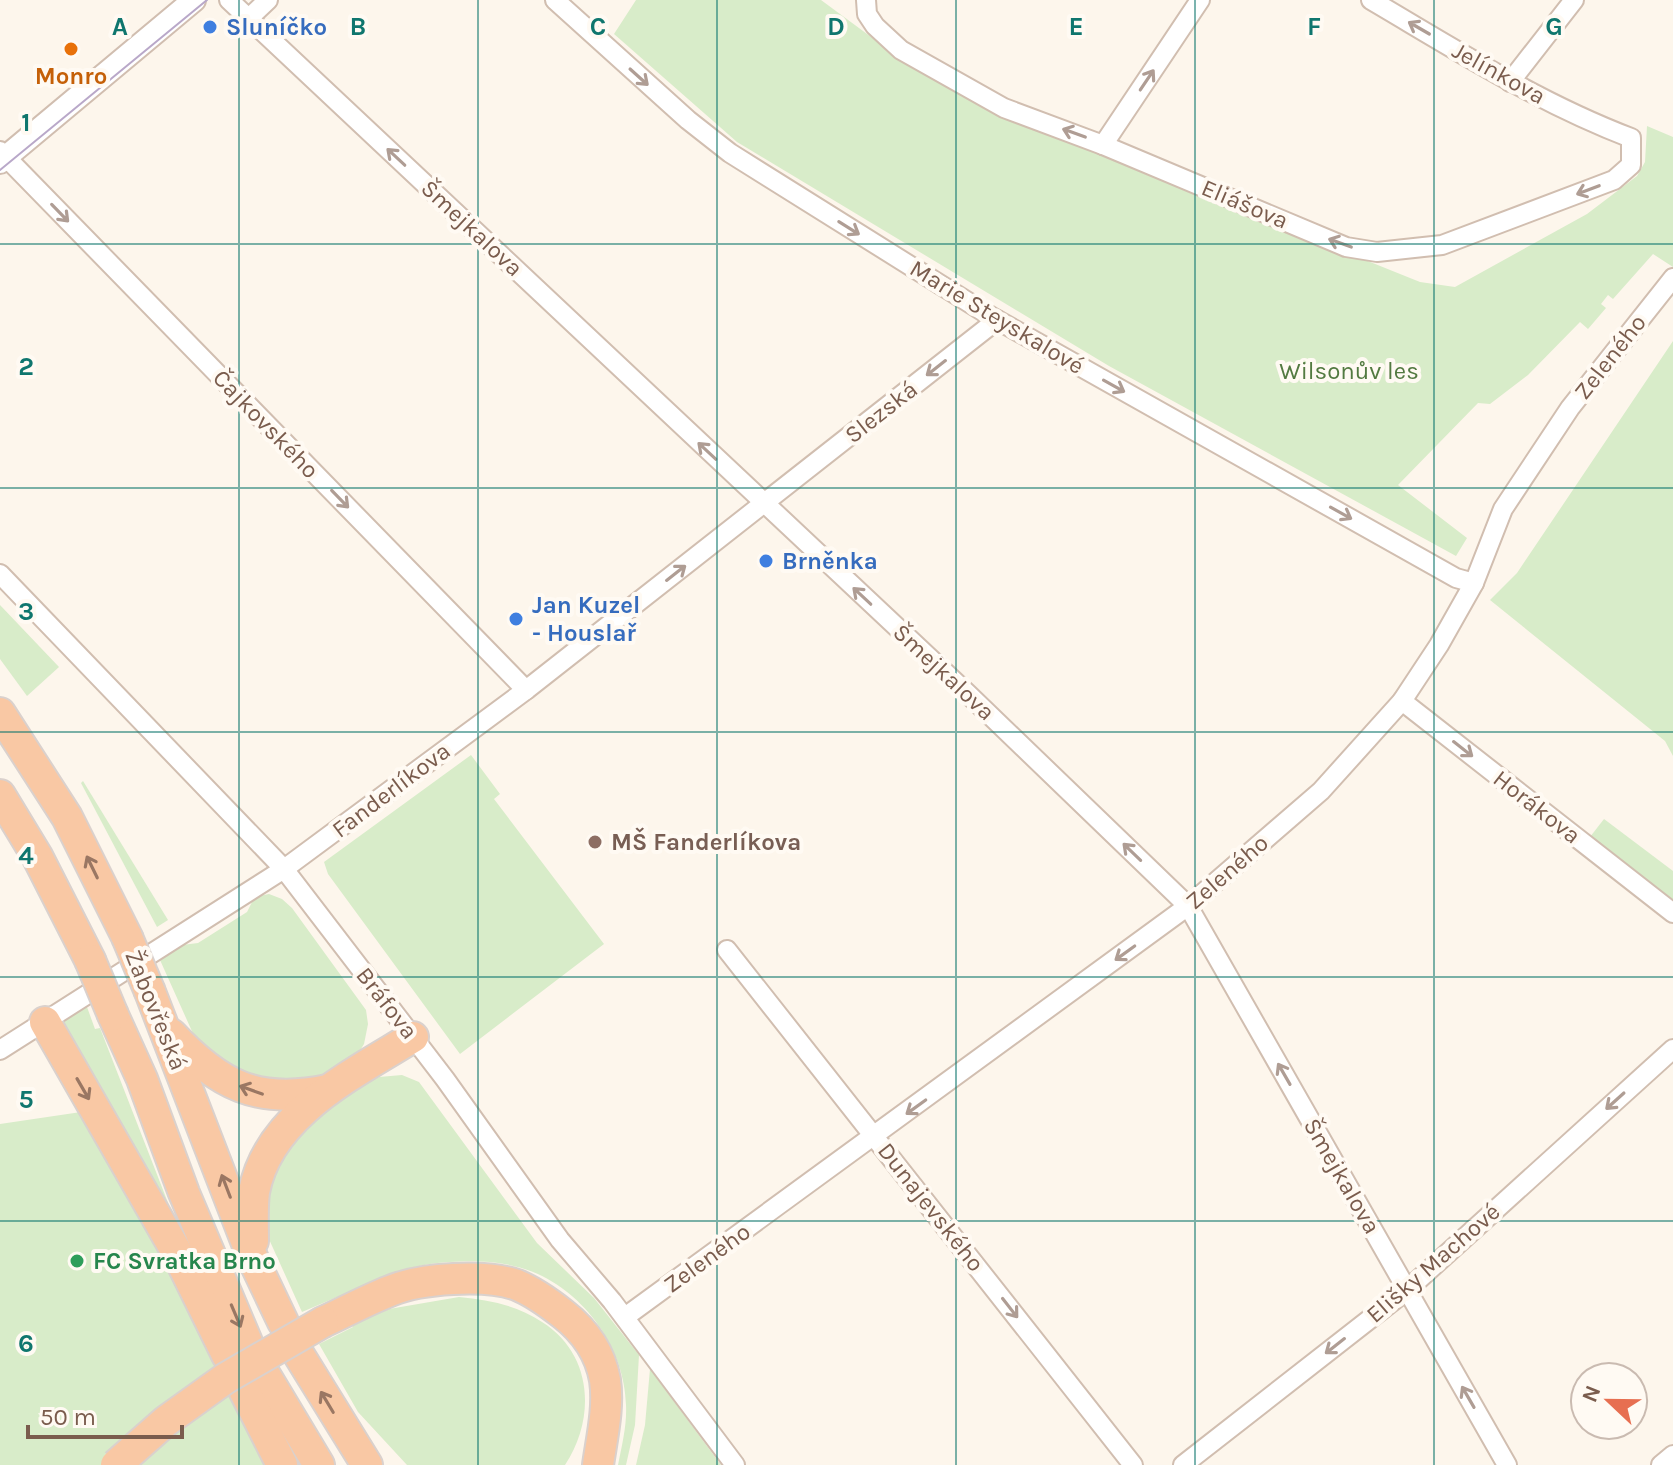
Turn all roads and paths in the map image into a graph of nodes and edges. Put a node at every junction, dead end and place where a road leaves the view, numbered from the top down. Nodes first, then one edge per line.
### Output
1 (229, 0) edge
2 (268, 0) edge
3 (555, 0) edge
4 (866, 0) edge
5 (1200, 0) edge
6 (1371, 0) edge
7 (1574, 0) edge
8 (192, 1) edge
9 (249, 18) junction
10 (1510, 82) junction
11 (1631, 138) joint
12 (1103, 145) junction
13 (2, 156) edge
14 (1673, 278) edge
15 (997, 320) junction
16 (764, 504) junction
17 (0, 574) edge
18 (1474, 583) junction
19 (526, 690) junction
20 (1402, 701) junction
21 (0, 713) edge
22 (0, 795) edge
23 (284, 869) junction
24 (1188, 906) junction
25 (1673, 913) edge
26 (727, 950) dead end
27 (45, 1022) junction
28 (165, 1027) junction
29 (413, 1037) junction
30 (1673, 1049) edge
31 (0, 1050) edge
32 (328, 1090) junction
33 (875, 1136) junction
34 (184, 1193) junction
35 (253, 1259) junction
36 (1407, 1290) junction
37 (209, 1313) junction
38 (625, 1317) junction
39 (283, 1322) dead end
40 (299, 1355) dead end
41 (602, 1433) junction
42 (1673, 1455) edge
43 (366, 1460) edge
44 (116, 1465) edge
45 (282, 1465) edge
46 (319, 1465) edge
47 (579, 1465) edge
48 (598, 1465) edge
49 (735, 1465) edge
50 (1133, 1465) edge
51 (1183, 1465) edge
52 (1507, 1465) edge
53 (1661, 1465) edge

1 - 9 street, Šmejkalova
2 - 9 street
3 -> 15 street, Marie Steyskalové
12 -> 4 street, Eliášova
12 -> 5 street
10 -> 6 street, Jelínkova
7 - 10 street
8 - 13 street
16 -> 9 street, Šmejkalova
10 - 11 street, Jelínkova
11 -> 12 street, Eliášova
13 -> 19 street, Čajkovského
14 - 18 street, Zeleného
15 -> 16 street, Slezská
15 -> 18 street, Marie Steyskalové
19 -> 16 street, Fanderlíkova
24 -> 16 street, Šmejkalova
17 - 23 street, Bráfova
18 - 20 street, Zeleného
19 - 23 street, Fanderlíkova
20 - 24 street, Zeleného
20 -> 25 street, Horákova
28 -> 21 highway, Žabovřeská, bridge
22 - 34 highway, Žabovřeská, bridge
23 - 27 street, Fanderlíkova
23 - 29 street, Bráfova
24 -> 33 street, Zeleného
36 -> 24 street, Šmejkalova
26 - 33 street, Dunajevského
27 - 31 street, Fanderlíkova
27 -> 37 highway
32 -> 28 highway
35 -> 28 highway, Žabovřeská
29 - 32 highway
29 - 38 street, Bráfova
30 -> 36 street, Elišky Machové
32 - 35 highway
33 - 38 street, Zeleného
33 -> 50 street, Dunajevského
34 - 37 highway
34 -> 37 highway, Žabovřeská
35 - 39 highway, Žabovřeská
36 -> 51 street, Elišky Machové
52 -> 36 street, Šmejkalova
38 - 49 street, Bráfova
43 -> 40 highway
41 - 44 highway, bridge
41 - 47 highway
41 - 48 highway
42 - 53 street
45 - 46 highway

